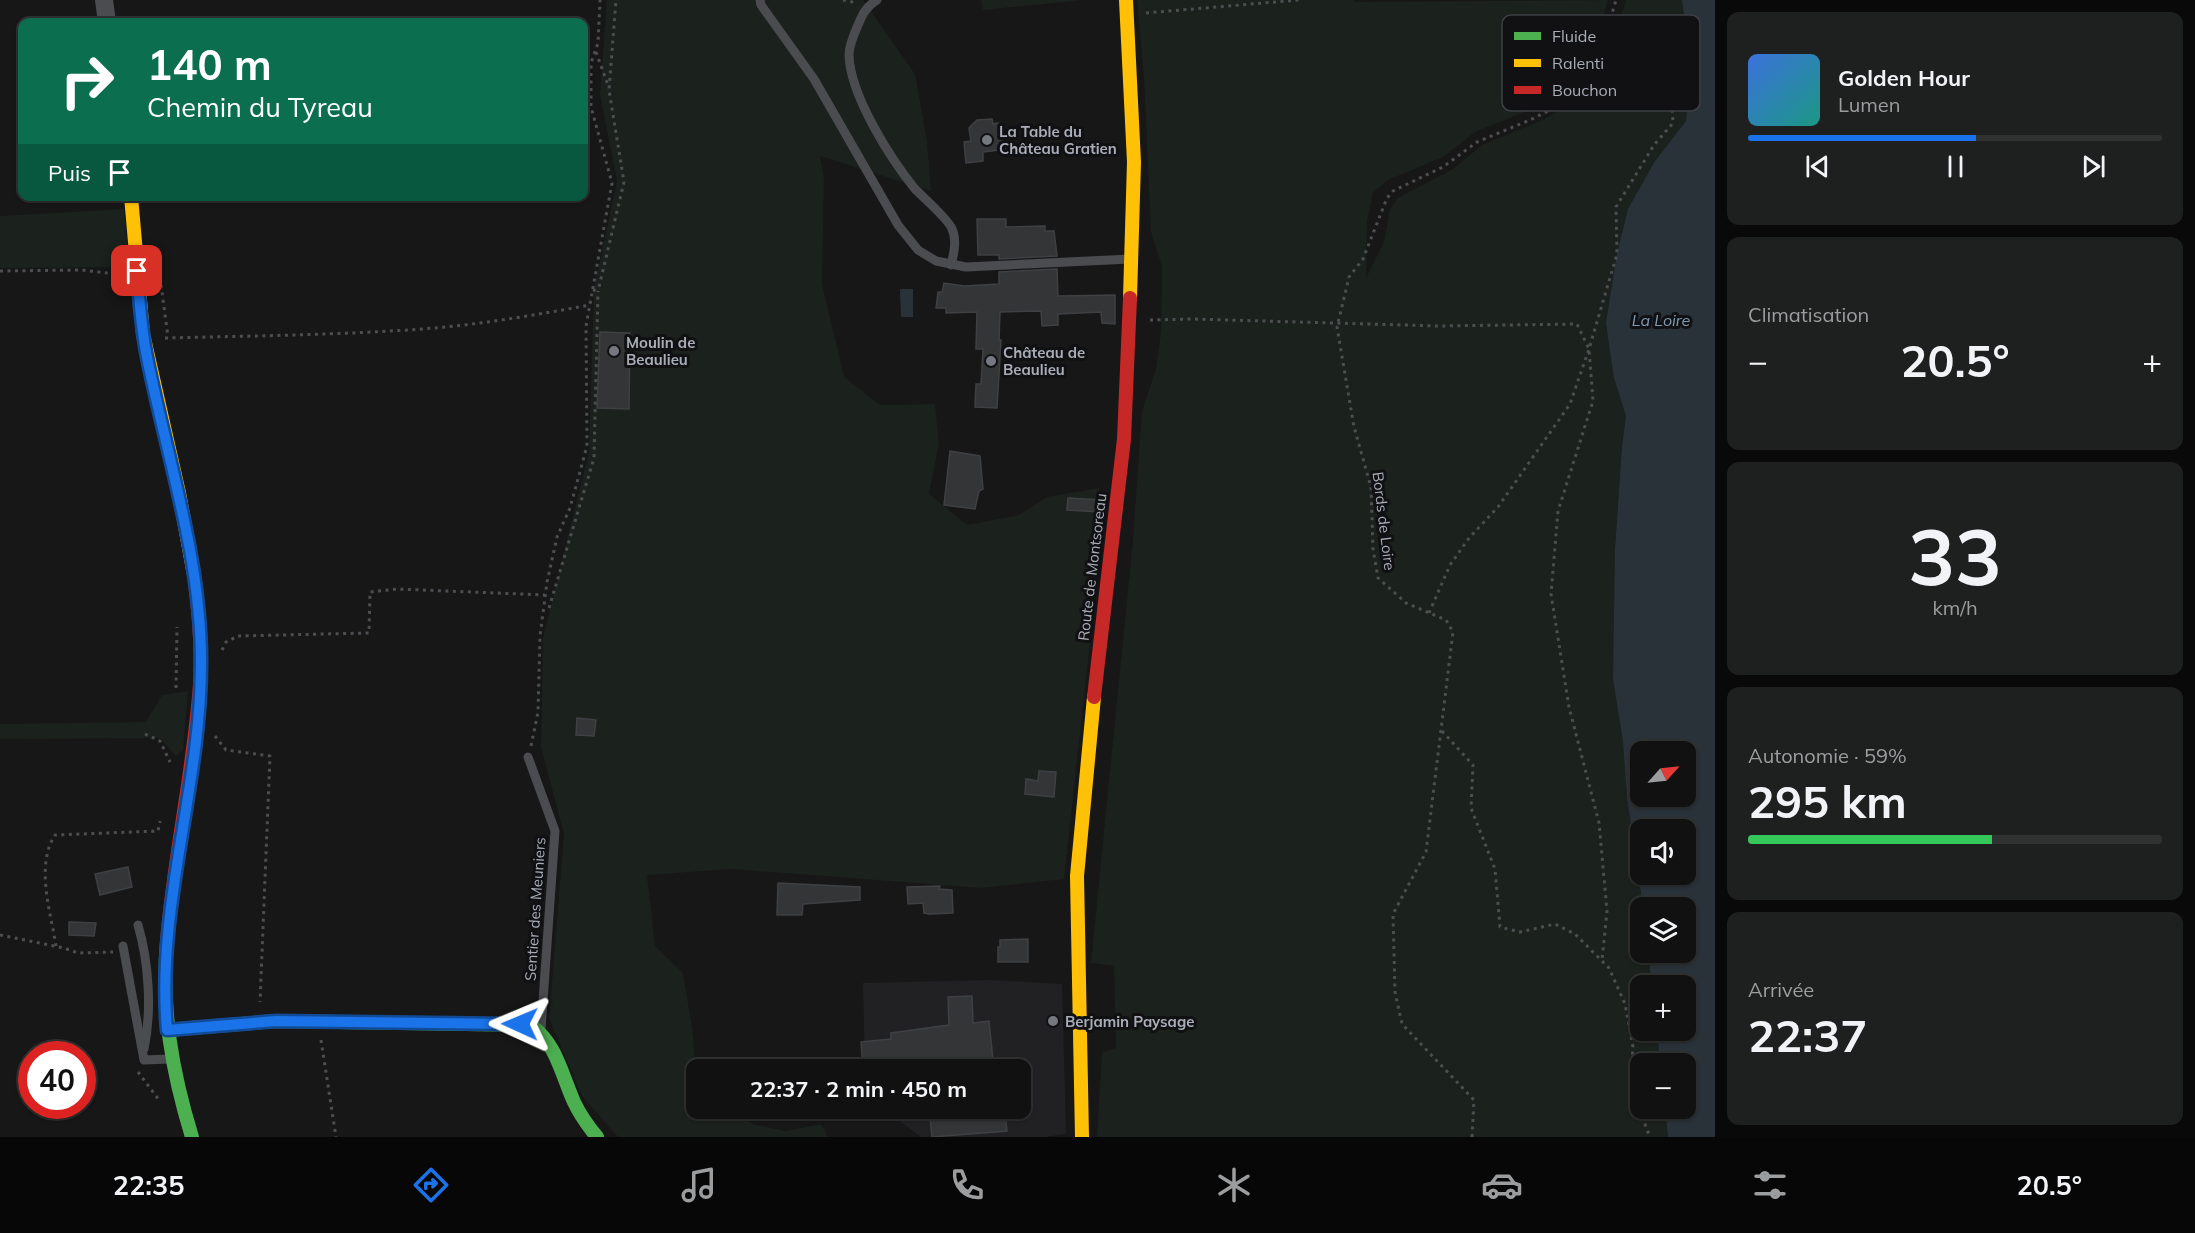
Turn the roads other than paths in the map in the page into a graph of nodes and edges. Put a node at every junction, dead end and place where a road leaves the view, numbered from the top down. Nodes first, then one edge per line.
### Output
1 (104, 0) edge
2 (760, 0) edge
3 (877, 0) edge
4 (1126, 0) edge
5 (106, 18) edge
6 (131, 201) edge
7 (1132, 259) junction
8 (951, 265) junction
9 (528, 757) road end
10 (138, 925) dead end
11 (120, 949) road end
12 (167, 1030) junction
13 (541, 1031) junction
14 (142, 1054) junction
15 (171, 1059) junction
16 (192, 1137) edge
17 (597, 1137) edge
18 (1082, 1137) edge

1 - 5 street
2 - 8 lane
3 - 8 lane
4 - 7 street, Route de Montsoreau
6 - 12 street
7 - 8 lane
7 - 18 street, Route de Montsoreau
9 - 13 lane, Sentier des Meuniers
10 - 14 lane
11 - 14 lane
12 - 13 street
12 - 15 street
13 - 17 street
14 - 15 lane
15 - 16 street

